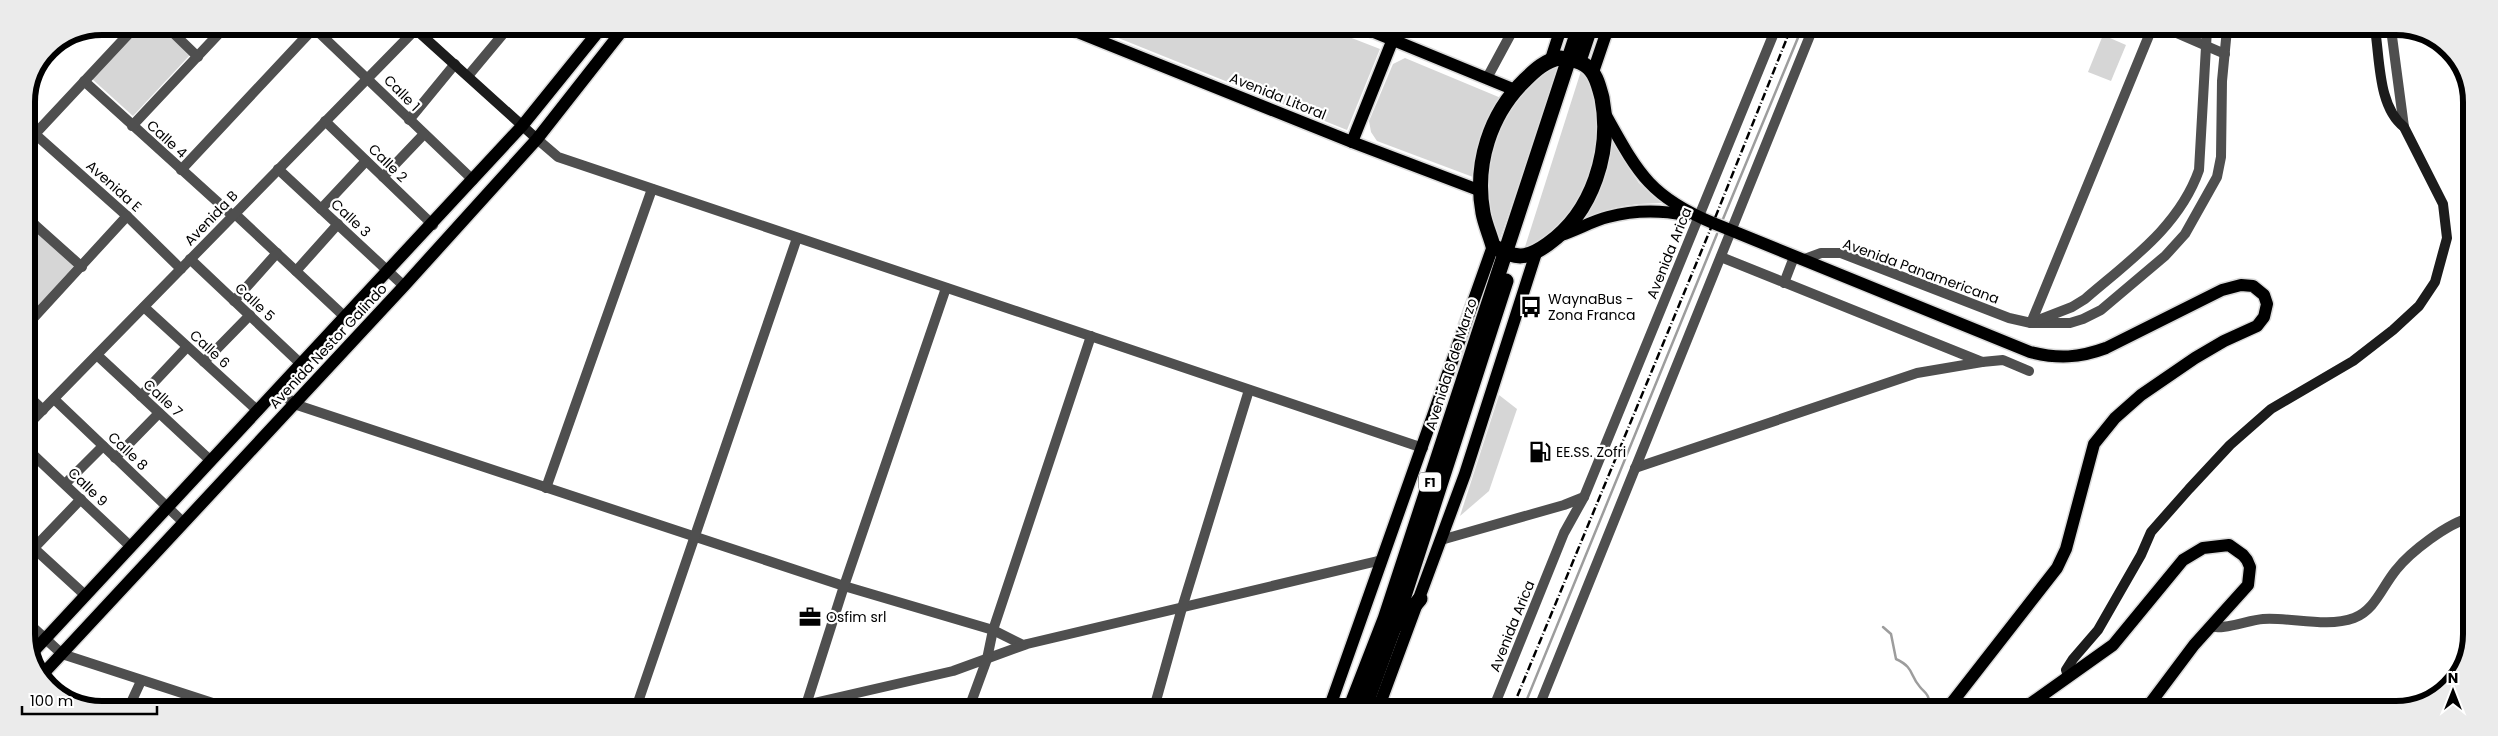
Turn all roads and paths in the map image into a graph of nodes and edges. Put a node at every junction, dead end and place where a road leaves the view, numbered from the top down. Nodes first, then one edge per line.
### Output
1 (127, 35) edge
2 (175, 35) edge
3 (218, 35) edge
4 (306, 35) edge
5 (321, 35) edge
6 (407, 35) edge
7 (422, 35) edge
8 (502, 35) edge
9 (596, 35) edge
10 (619, 35) edge
11 (1085, 35) edge
12 (1382, 35) edge
13 (1510, 35) edge
14 (1559, 35) edge
15 (1578, 35) edge
16 (1586, 35) edge
17 (1606, 35) edge
18 (1773, 35) edge
19 (1810, 35) edge
20 (2149, 35) edge
21 (2182, 35) edge
22 (2207, 35) edge
23 (2226, 35) edge
24 (2376, 35) edge
25 (2393, 35) edge
26 (1393, 39) junction
27 (2206, 45) junction
28 (2225, 54) junction
29 (198, 57) junction
30 (1551, 59) junction
31 (1573, 60) junction
32 (455, 64) junction
33 (1593, 72) junction
34 (468, 76) junction
35 (367, 78) junction
36 (1487, 78) junction
37 (84, 81) junction
38 (1515, 90) junction
39 (1604, 112) junction
40 (409, 120) junction
41 (325, 121) junction
42 (132, 126) junction
43 (522, 126) junction
44 (2404, 127) junction
45 (35, 134) joint
46 (424, 134) junction
47 (537, 139) junction
48 (1352, 142) junction
49 (366, 161) junction
50 (278, 169) junction
51 (181, 170) junction
52 (382, 177) junction
53 (473, 180) junction
54 (652, 189) junction
55 (1481, 190) junction
56 (321, 209) junction
57 (234, 215) junction
58 (127, 216) junction
59 (1699, 217) junction
60 (338, 224) junction
61 (433, 225) junction
62 (35, 229) edge
63 (1732, 231) junction
64 (1561, 235) junction
65 (797, 238) junction
66 (1504, 251) junction
67 (277, 253) junction
68 (1536, 253) junction
69 (1721, 257) junction
70 (1798, 258) junction
71 (190, 259) junction
72 (82, 267) junction
73 (181, 269) junction
74 (296, 271) junction
75 (388, 272) junction
76 (1784, 283) junction
77 (404, 286) junction
78 (946, 288) junction
79 (234, 301) junction
80 (144, 307) junction
81 (250, 315) junction
82 (35, 317) edge
83 (345, 317) junction
84 (2031, 323) junction
85 (1091, 336) junction
86 (188, 347) junction
87 (97, 354) junction
88 (204, 362) junction
89 (1982, 362) junction
90 (301, 364) junction
91 (2029, 371) dead end
92 (278, 389) junction
93 (1249, 390) junction
94 (141, 396) junction
95 (54, 399) junction
96 (35, 402) edge
97 (294, 404) junction
98 (43, 410) junction
99 (258, 411) junction
100 (159, 413) junction
101 (35, 418) edge
102 (103, 446) junction
103 (1422, 448) junction
104 (35, 456) edge
105 (115, 458) junction
106 (211, 461) junction
107 (1635, 468) junction
108 (65, 484) junction
109 (546, 488) junction
110 (1584, 497) junction
111 (81, 499) junction
112 (168, 507) junction
113 (2463, 520) edge
114 (183, 522) junction
115 (696, 537) junction
116 (35, 540) edge
117 (1441, 540) junction
118 (130, 546) junction
119 (35, 549) edge
120 (1382, 560) junction
121 (844, 586) junction
122 (86, 594) junction
123 (1420, 599) junction
124 (1182, 608) junction
125 (2211, 626) junction
126 (35, 629) edge
127 (993, 630) junction
128 (1393, 630) junction
129 (45, 638) junction
130 (1023, 645) junction
131 (36, 648) edge
132 (62, 654) junction
133 (987, 659) junction
134 (46, 671) edge
135 (2068, 676) junction
136 (141, 681) junction
137 (132, 701) edge
138 (206, 701) edge
139 (638, 701) edge
140 (807, 701) edge
141 (823, 701) edge
142 (972, 701) edge
143 (1156, 701) edge
144 (1332, 701) edge
145 (1353, 701) edge
146 (1367, 701) edge
147 (1381, 701) edge
148 (1496, 701) edge
149 (1541, 701) edge
150 (1953, 701) edge
151 (2033, 701) edge
152 (2152, 701) edge

1 - 37 street
2 - 29 street
3 - 29 street
4 - 51 street
5 - 35 street, Calle 1
6 - 35 street, Avenida B
7 - 32 main road
8 - 34 street
9 - 43 main road, Avenida Nestor Galindo
10 - 47 main road, Avenida Nestor Galindo
11 - 48 main road, Avenida Litoral
12 - 26 main road
13 - 36 street
14 - 30 main road
15 - 31 highway, Avenida 6 de Marzo / F1
16 - 31 highway, Avenida 6 de Marzo / F1
17 - 33 main road
18 - 59 street, Avenida Arica
19 - 63 street
20 - 84 street
21 - 27 street
22 - 27 street
23 - 28 street, Avenida Panamericana
24 - 44 main road
25 - 44 street
26 - 36 main road
26 - 48 main road
27 - 28 street
27 - 84 street
28 - 84 street, Avenida Panamericana
29 - 42 street
30 - 31 highway
30 - 38 highway
31 - 33 highway
31 - 66 highway, Avenida 6 de Marzo / F1
32 - 34 main road
32 - 40 street
33 - 39 highway
34 - 43 main road
35 - 40 street, Calle 1
35 - 41 street, Avenida B
36 - 38 main road
37 - 42 street, Calle 4
37 - 45 street
38 - 55 highway
39 - 59 main road
39 - 64 highway
40 - 46 street, Calle 1
41 - 49 street, Calle 2
41 - 50 street, Avenida B
42 - 51 street, Calle 4
43 - 47 main road
43 - 53 main road, Avenida Nestor Galindo
44 - 135 main road
45 - 58 street, Avenida E
46 - 52 street
46 - 53 street, Calle 1
47 - 54 street
47 - 77 main road, Avenida Nestor Galindo
48 - 55 main road, Avenida Litoral
49 - 52 street, Calle 2
49 - 56 street
50 - 56 street, Calle 3
50 - 57 street, Avenida B
51 - 57 street, Calle 4
52 - 61 street, Calle 2
53 - 61 main road, Avenida Nestor Galindo
54 - 65 street
54 - 109 street
55 - 66 highway
56 - 60 street, Calle 3
57 - 67 street, Calle 4
57 - 71 street, Avenida B
58 - 72 street
58 - 73 street, Avenida E
59 - 63 main road
59 - 64 main road
59 - 110 street, Avenida Arica
60 - 74 street
60 - 75 street, Calle 3
61 - 75 main road, Avenida Nestor Galindo
62 - 72 street
63 - 69 street
63 - 70 main road
64 - 68 highway
65 - 78 street
65 - 115 street
66 - 68 highway
66 - 103 main road, Avenida 6 de Marzo
66 - 128 highway, Avenida 6 de Marzo / F1
66 - 145 highway, Avenida 6 de Marzo / F1
67 - 74 street, Calle 4
67 - 79 street
68 - 117 main road
69 - 76 street
69 - 107 street
70 - 76 street
70 - 84 street, Avenida Panamericana
70 - 150 main road
71 - 73 street, Avenida B
71 - 79 street, Calle 5
72 - 82 street
73 - 80 street, Avenida B
74 - 83 street, Calle 4
75 - 77 street, Calle 3
75 - 83 main road, Avenida Nestor Galindo
76 - 89 street
77 - 97 main road, Avenida Nestor Galindo
78 - 85 street
78 - 121 street
79 - 81 street, Calle 5
80 - 86 street, Calle 6
80 - 87 street, Avenida B
81 - 88 street
81 - 90 street, Calle 5
83 - 90 main road, Avenida Nestor Galindo
85 - 93 street
85 - 127 street
86 - 88 street, Calle 6
86 - 94 street
87 - 94 street, Calle 7
87 - 95 street, Avenida B
88 - 99 street, Calle 6
89 - 91 street
89 - 107 street
90 - 92 main road, Avenida Nestor Galindo
92 - 97 street
92 - 99 main road, Avenida Nestor Galindo
93 - 103 street
93 - 124 street
94 - 100 street, Calle 7
95 - 98 street, Avenida B
95 - 102 street, Calle 8
96 - 98 street
97 - 109 street
97 - 114 main road, Avenida Nestor Galindo
98 - 101 street, Avenida B
99 - 106 main road, Avenida Nestor Galindo
100 - 105 street
100 - 106 street, Calle 7
102 - 105 street, Calle 8
102 - 108 street
103 - 120 main road, Avenida 6 de Marzo
104 - 108 street, Calle 9
105 - 112 street, Calle 8
106 - 112 main road, Avenida Nestor Galindo
107 - 149 street
108 - 111 street, Calle 9
109 - 115 street
110 - 117 street
110 - 148 street, Avenida Arica
111 - 116 street
111 - 118 street, Calle 9
112 - 114 street, Calle 8
112 - 118 main road, Avenida Nestor Galindo
113 - 125 street
114 - 132 main road, Avenida Nestor Galindo
115 - 121 street
115 - 139 street
117 - 123 main road
118 - 122 main road, Avenida Nestor Galindo
119 - 122 street
120 - 124 street
120 - 144 main road, Avenida 6 de Marzo
121 - 127 street
121 - 140 street
122 - 129 main road, Avenida Nestor Galindo
123 - 128 highway
123 - 147 main road
124 - 130 street
124 - 143 street
125 - 135 main road
125 - 152 main road
126 - 129 street
127 - 130 street
127 - 133 street
128 - 146 highway, Avenida 6 de Marzo / F1
129 - 131 main road, Avenida Nestor Galindo
129 - 132 street
130 - 133 street
132 - 134 main road, Avenida Nestor Galindo
132 - 136 street
133 - 141 street
133 - 142 street
135 - 151 main road
136 - 137 street
136 - 138 street

